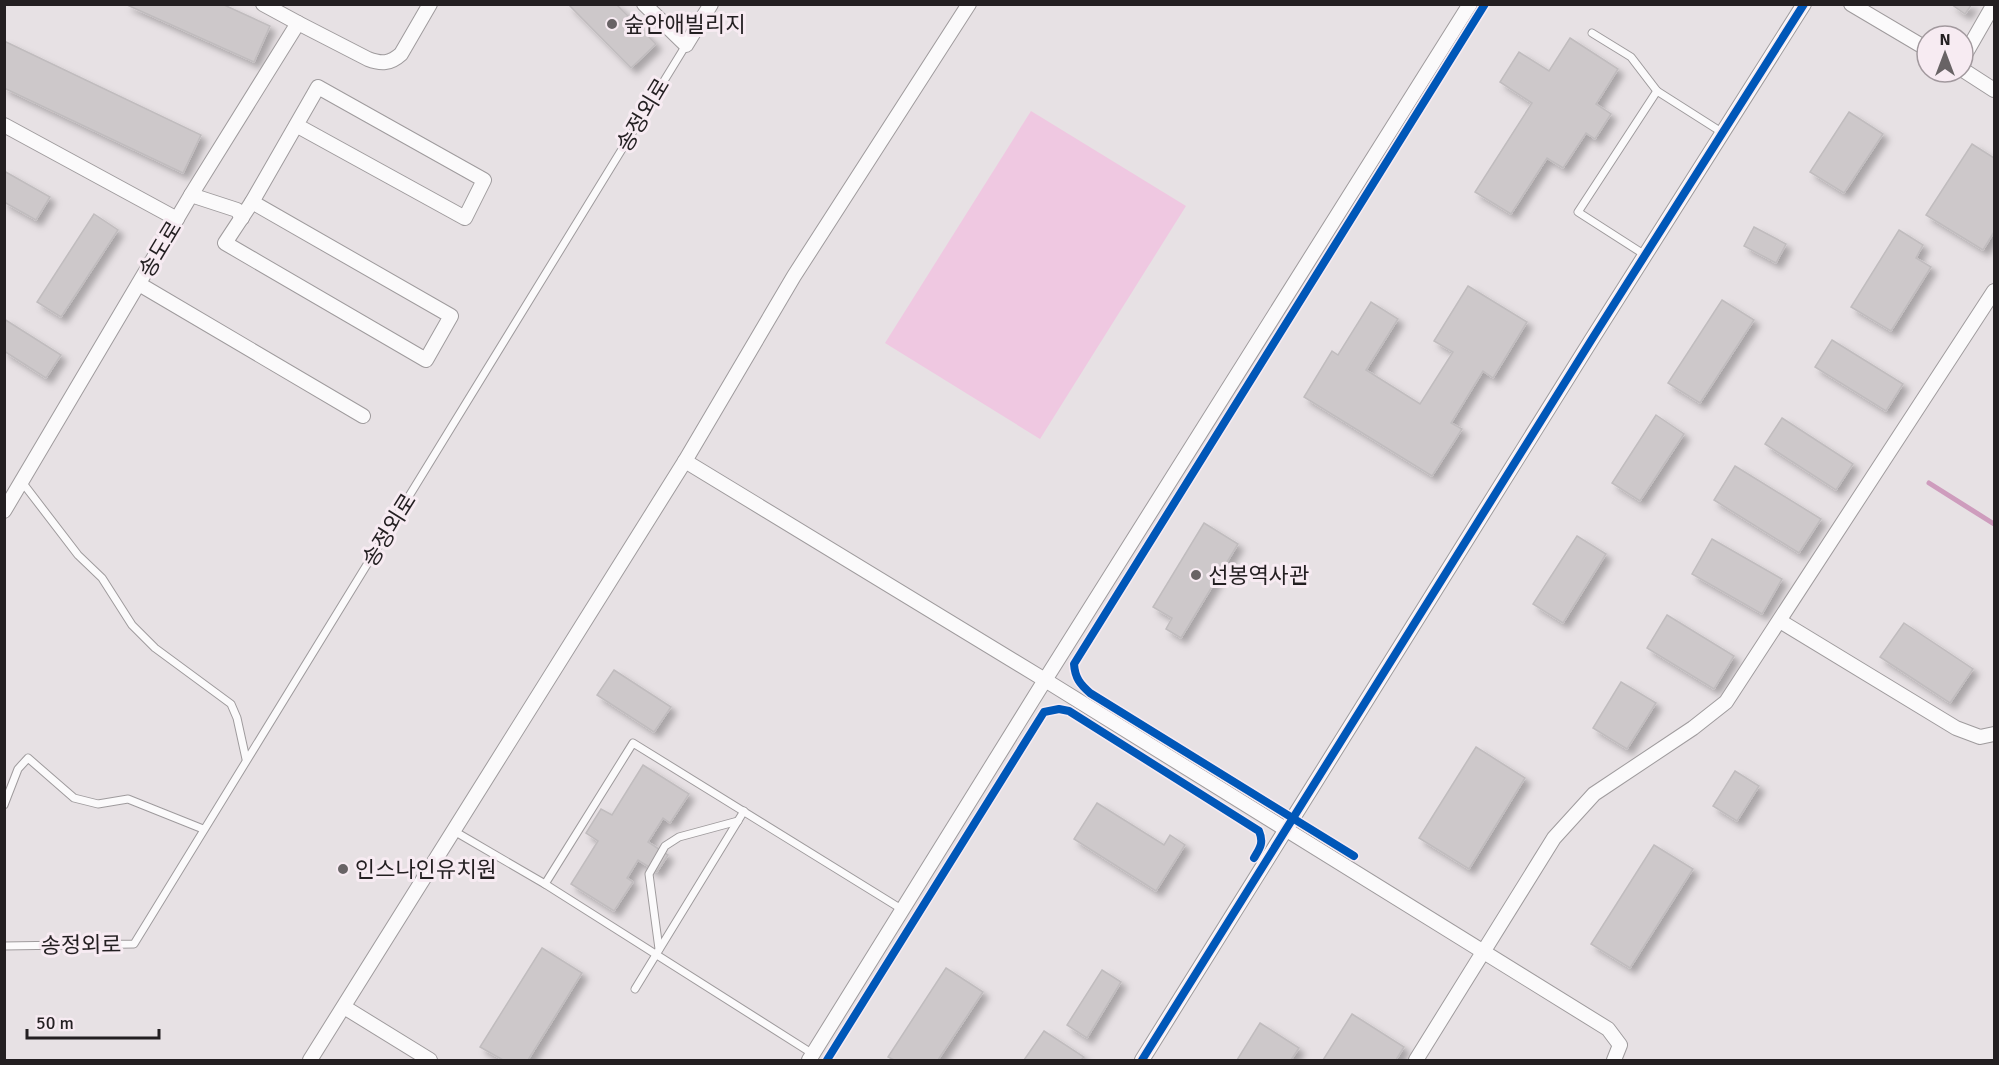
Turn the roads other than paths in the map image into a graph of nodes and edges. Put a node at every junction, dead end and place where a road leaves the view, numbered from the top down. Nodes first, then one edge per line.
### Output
1 (263, 4) edge
2 (430, 4) edge
3 (644, 4) edge
4 (711, 4) edge
5 (969, 4) edge
6 (1804, 4) edge
7 (1851, 4) edge
8 (1994, 4) edge
9 (1467, 6) edge
10 (298, 23) junction
11 (1592, 33) dead end
12 (1975, 37) edge
13 (1915, 42) edge
14 (686, 45) junction
15 (1975, 78) edge
16 (1995, 90) edge
17 (1657, 91) junction
18 (4, 125) edge
19 (296, 125) junction
20 (1723, 133) junction
21 (191, 195) junction
22 (252, 202) junction
23 (242, 218) junction
24 (177, 219) junction
25 (1645, 255) junction
26 (139, 284) junction
27 (1995, 291) edge
28 (363, 416) dead end
29 (685, 461) junction
30 (22, 482) junction
31 (4, 511) edge
32 (1780, 621) junction
33 (1046, 680) junction
34 (1995, 734) edge
35 (246, 759) junction
36 (4, 805) edge
37 (744, 811) junction
38 (738, 821) junction
39 (203, 829) junction
40 (1286, 829) junction
41 (454, 831) junction
42 (545, 884) junction
43 (903, 910) junction
44 (4, 946) edge
45 (1483, 951) junction
46 (658, 952) junction
47 (635, 989) dead end
48 (344, 1007) junction
49 (812, 1057) edge
50 (310, 1060) edge
51 (430, 1060) edge
52 (1142, 1060) edge
53 (1416, 1060) edge
54 (1614, 1060) edge

1 - 10 street
2 - 10 street
3 - 14 street
4 - 14 street, 송정외로
5 - 29 street
6 - 20 street
7 - 13 street
8 - 12 street
9 - 33 street
10 - 21 street, 송도로
11 - 17 lane
14 - 35 lane, 송정외로
15 - 16 street
17 - 20 lane
17 - 25 lane
18 - 24 street
19 - 19 street
19 - 22 street
20 - 25 street
21 - 23 street
21 - 24 street, 송도로
22 - 23 street
22 - 23 street
24 - 26 street, 송도로
25 - 40 street
26 - 28 street
26 - 30 street, 송도로
27 - 32 street
29 - 33 street
29 - 41 street
30 - 31 street, 송도로
30 - 35 lane
32 - 34 street
32 - 45 street
33 - 40 street
33 - 43 street
35 - 39 lane, 송정외로
36 - 39 lane
37 - 38 lane
37 - 42 lane
37 - 43 lane
38 - 46 lane
38 - 46 lane
39 - 44 lane, 송정외로
40 - 45 street
40 - 52 street
41 - 42 lane
41 - 48 street
42 - 46 lane
43 - 49 street
45 - 53 street
45 - 54 street
46 - 47 lane
46 - 49 lane
48 - 50 street
48 - 51 street

